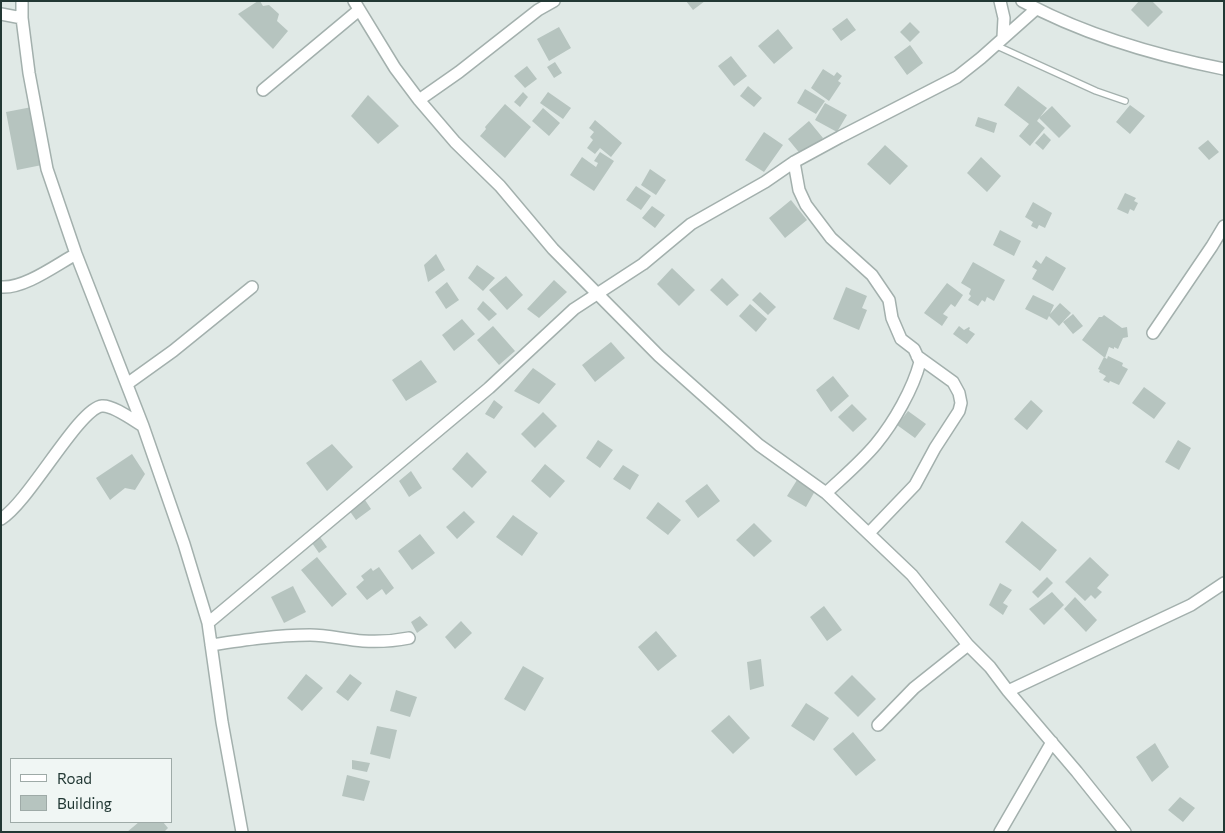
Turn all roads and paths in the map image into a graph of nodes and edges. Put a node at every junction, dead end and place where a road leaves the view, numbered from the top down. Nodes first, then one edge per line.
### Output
1 (22, 1) edge
2 (554, 1) edge
3 (1000, 1) edge
4 (1022, 1) edge
5 (356, 5) edge
6 (1036, 9) junction
7 (1, 14) edge
8 (22, 18) junction
9 (999, 41) junction
10 (1224, 69) edge
11 (263, 90) dead end
12 (420, 100) junction
13 (1125, 101) dead end
14 (794, 162) junction
15 (1224, 226) edge
16 (76, 254) junction
17 (1, 287) edge
18 (252, 287) dead end
19 (599, 294) junction
20 (1153, 333) dead end
21 (917, 356) junction
22 (127, 384) junction
23 (143, 426) junction
24 (826, 493) junction
25 (1, 519) edge
26 (869, 533) junction
27 (1224, 583) edge
28 (208, 624) junction
29 (409, 638) dead end
30 (211, 645) junction
31 (968, 645) junction
32 (1008, 691) junction
33 (878, 725) dead end
34 (1052, 742) junction
35 (242, 832) edge
36 (1000, 832) edge
37 (1124, 832) edge

1 - 8 street
2 - 12 street
3 - 9 street
4 - 6 street
5 - 11 street
5 - 12 street
6 - 9 street
6 - 10 street
7 - 8 street
8 - 16 street
9 - 13 lane
9 - 14 street
12 - 19 street
14 - 19 street
14 - 21 street
15 - 20 street
16 - 17 street
16 - 22 street
18 - 22 street
19 - 24 street
19 - 28 street
21 - 24 street
21 - 26 street
22 - 23 street
23 - 25 street
23 - 28 street
24 - 26 street
26 - 31 street
27 - 32 street
28 - 30 street
29 - 30 street
30 - 35 street
31 - 32 street
31 - 33 street
32 - 34 street
34 - 36 street
34 - 37 street

